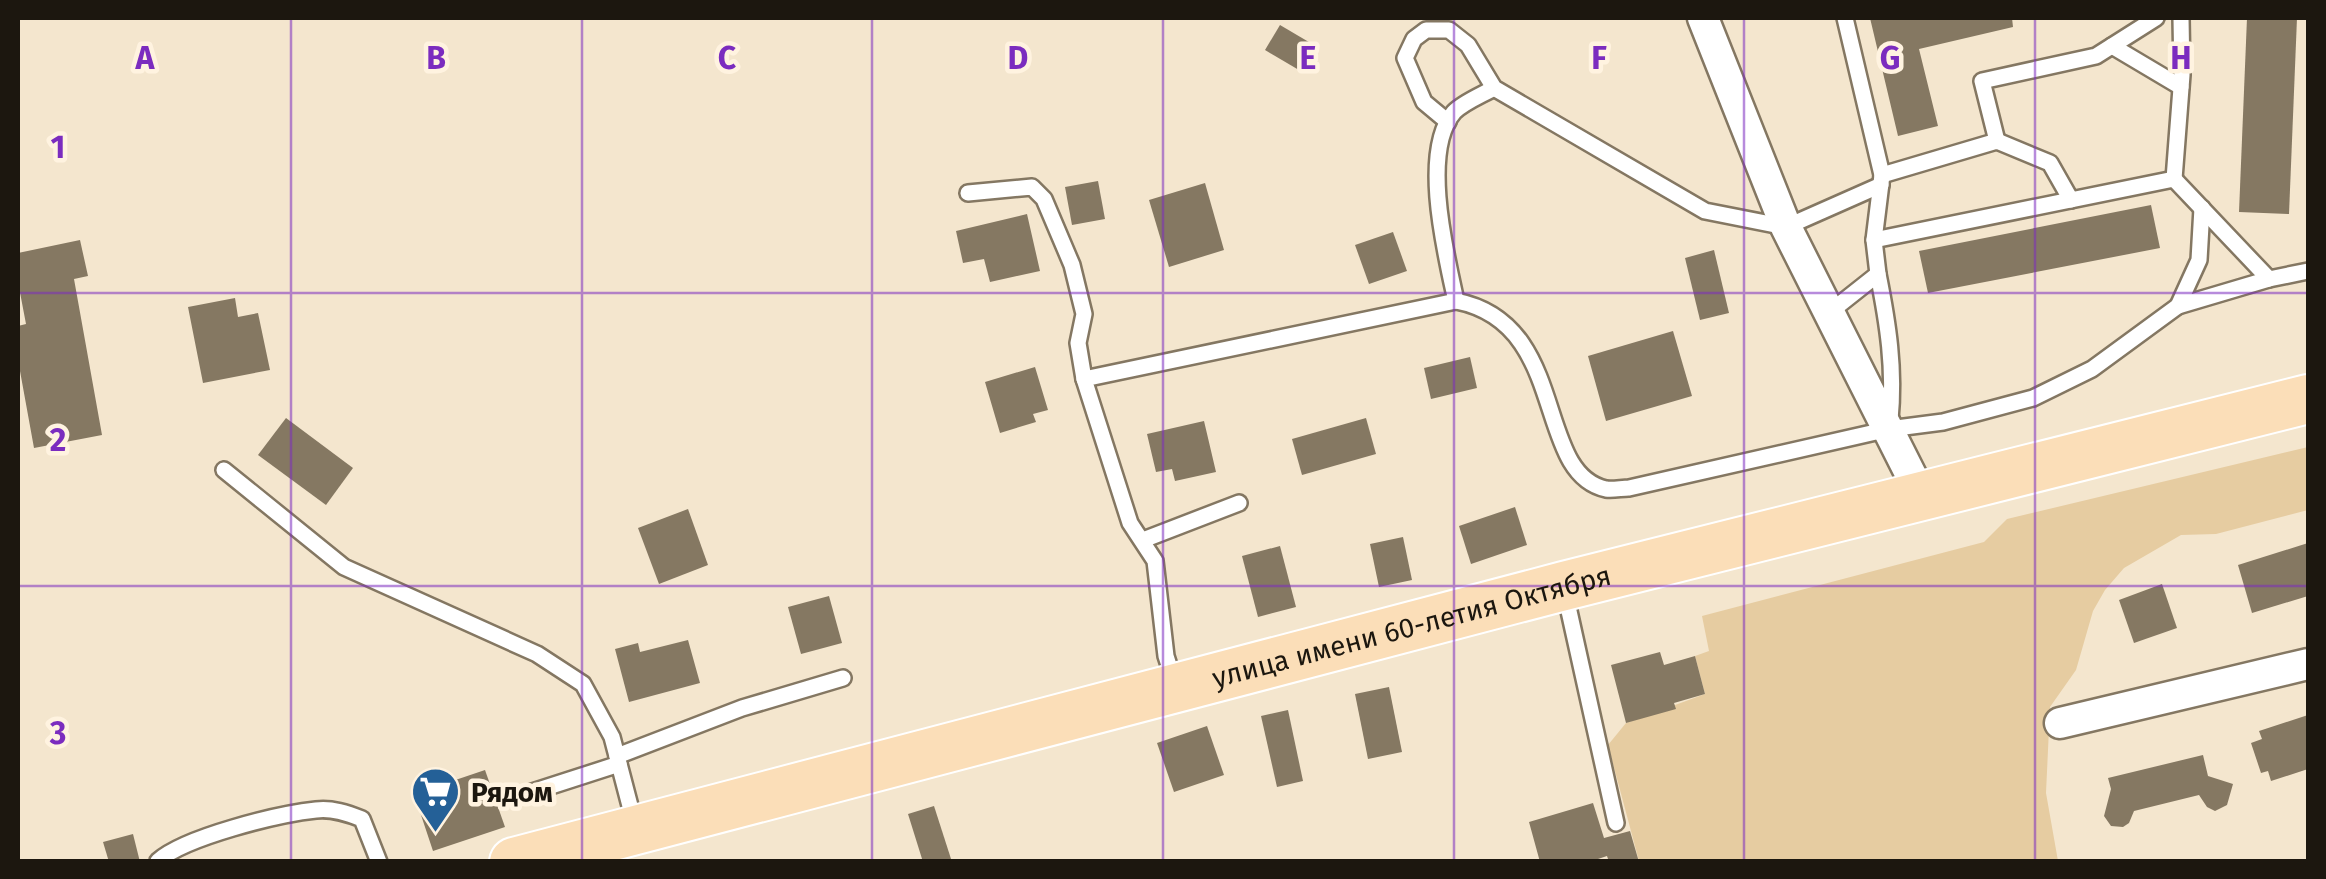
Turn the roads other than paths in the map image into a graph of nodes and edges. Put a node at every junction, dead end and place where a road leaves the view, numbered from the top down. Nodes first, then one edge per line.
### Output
1 (1702, 18) edge
2 (1845, 18) edge
3 (2181, 18) edge
4 (2150, 19) edge
5 (2112, 46) junction
6 (2182, 87) junction
7 (1494, 88) junction
8 (1448, 122) junction
9 (1996, 141) junction
10 (2174, 179) junction
11 (1881, 180) junction
12 (968, 193) dead end
13 (2071, 200) junction
14 (2202, 208) junction
15 (1786, 227) junction
16 (1874, 240) junction
17 (2308, 271) edge
18 (1878, 274) junction
19 (2269, 278) junction
20 (1456, 301) junction
21 (2178, 306) junction
22 (1830, 312) junction
23 (1084, 379) junction
24 (2308, 399) edge
25 (1889, 429) junction
26 (224, 470) dead end
27 (1922, 496) junction
28 (1239, 503) dead end
29 (1142, 540) junction
30 (1564, 586) junction
31 (2308, 664) edge
32 (843, 678) dead end
33 (1176, 688) junction
34 (2060, 723) dead end
35 (618, 760) junction
36 (526, 794) dead end
37 (1616, 823) dead end
38 (636, 829) junction
39 (158, 862) edge
40 (379, 862) edge
41 (514, 862) edge

1 - 15 street
2 - 11 lane
3 - 6 lane
4 - 5 lane
5 - 6 lane
5 - 9 lane
6 - 10 lane
7 - 8 lane
7 - 8 lane
7 - 15 lane
8 - 20 lane
9 - 11 lane
9 - 13 lane
10 - 13 lane
10 - 14 lane
11 - 15 lane
11 - 16 lane
12 - 23 lane
13 - 16 lane
14 - 19 lane
14 - 21 lane
15 - 22 street
16 - 18 lane
17 - 19 lane
18 - 22 lane
18 - 25 lane
19 - 21 lane
20 - 23 lane
20 - 25 lane
21 - 25 lane
22 - 25 street
23 - 29 lane
24 - 27 main road, улица имени 60-летия Октября
25 - 27 street
26 - 35 lane
27 - 30 main road, улица имени 60-летия Октября
28 - 29 lane
29 - 33 lane
30 - 33 main road, улица имени 60-летия Октября
30 - 37 lane
31 - 34 street
32 - 35 lane
33 - 38 main road, улица имени 60-летия Октября
35 - 36 lane
35 - 38 lane
38 - 41 main road, улица имени 60-летия Октября
39 - 40 lane

